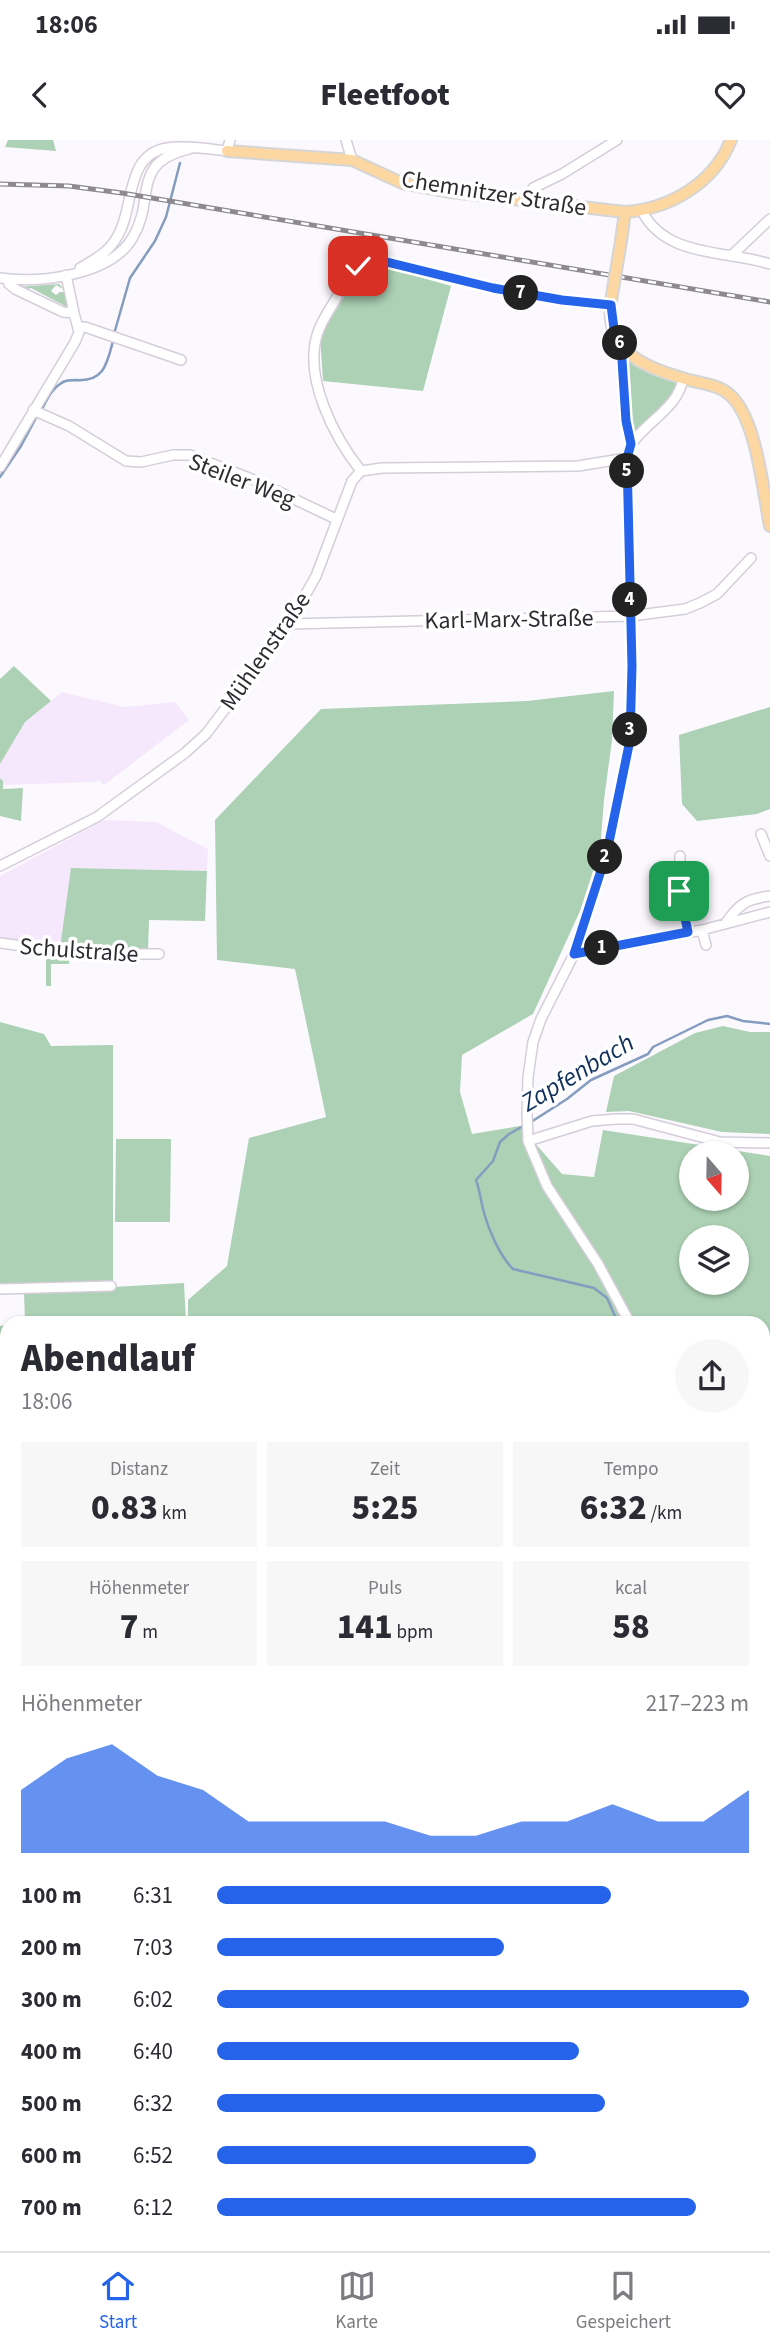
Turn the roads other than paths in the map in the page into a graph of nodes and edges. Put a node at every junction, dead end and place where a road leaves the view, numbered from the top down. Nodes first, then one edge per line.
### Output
1 (346, 140) edge
2 (618, 140) edge
3 (731, 140) edge
4 (229, 145) edge
5 (189, 149) junction
6 (352, 160) junction
7 (528, 201) junction
8 (642, 211) junction
9 (625, 212) junction
10 (770, 219) edge
11 (731, 256) junction
12 (770, 264) edge
13 (66, 275) junction
14 (4, 278) edge
15 (611, 303) junction
16 (74, 313) junction
17 (79, 327) junction
18 (621, 345) junction
19 (181, 360) dead end
20 (683, 378) junction
21 (35, 410) junction
22 (631, 444) junction
23 (627, 458) junction
24 (0, 467) edge
25 (361, 471) junction
26 (336, 519) junction
27 (770, 526) edge
28 (751, 558) dead end
29 (631, 616) junction
30 (289, 624) junction
31 (761, 834) dead end
32 (680, 856) dead end
33 (770, 856) edge
34 (0, 866) edge
35 (770, 896) edge
36 (770, 912) edge
37 (725, 924) junction
38 (702, 930) junction
39 (688, 932) junction
40 (0, 943) edge
41 (706, 945) dead end
42 (159, 954) dead end
43 (574, 954) junction
44 (527, 1137) junction
45 (770, 1143) edge
46 (111, 1286) dead end
47 (0, 1289) edge
48 (626, 1316) edge

1 - 6 street
2 - 7 street
3 - 8 main road, Chemnitzer Straße
4 - 5 street, Chemnitzer Straße
4 - 6 main road, Chemnitzer Straße
5 - 13 street, Chemnitzer Straße
5 - 13 street, Chemnitzer Straße
6 - 7 main road, Chemnitzer Straße
7 - 9 main road, Chemnitzer Straße
8 - 9 main road, Chemnitzer Straße
8 - 11 street
9 - 15 main road, bridge
10 - 11 street
11 - 12 street
13 - 14 street, Chemnitzer Straße
13 - 16 street
14 - 16 street
15 - 18 main road
15 - 25 street
16 - 17 street
17 - 19 street
17 - 21 street
18 - 20 main road
18 - 22 street
20 - 22 street
20 - 27 main road
21 - 24 street
21 - 26 street, Steiler Weg
22 - 23 street
23 - 25 street
23 - 29 street
25 - 26 street, Mühlenstraße
26 - 30 street, Mühlenstraße
28 - 29 street, Karl-Marx-Straße
29 - 30 street, Karl-Marx-Straße
29 - 43 street
30 - 34 street, Mühlenstraße
31 - 33 street
32 - 39 street
35 - 37 street
36 - 37 street
37 - 38 street
38 - 39 street
38 - 41 street
39 - 43 street
40 - 42 street, Schulstraße
43 - 44 street
44 - 45 street
44 - 48 street
46 - 47 street

